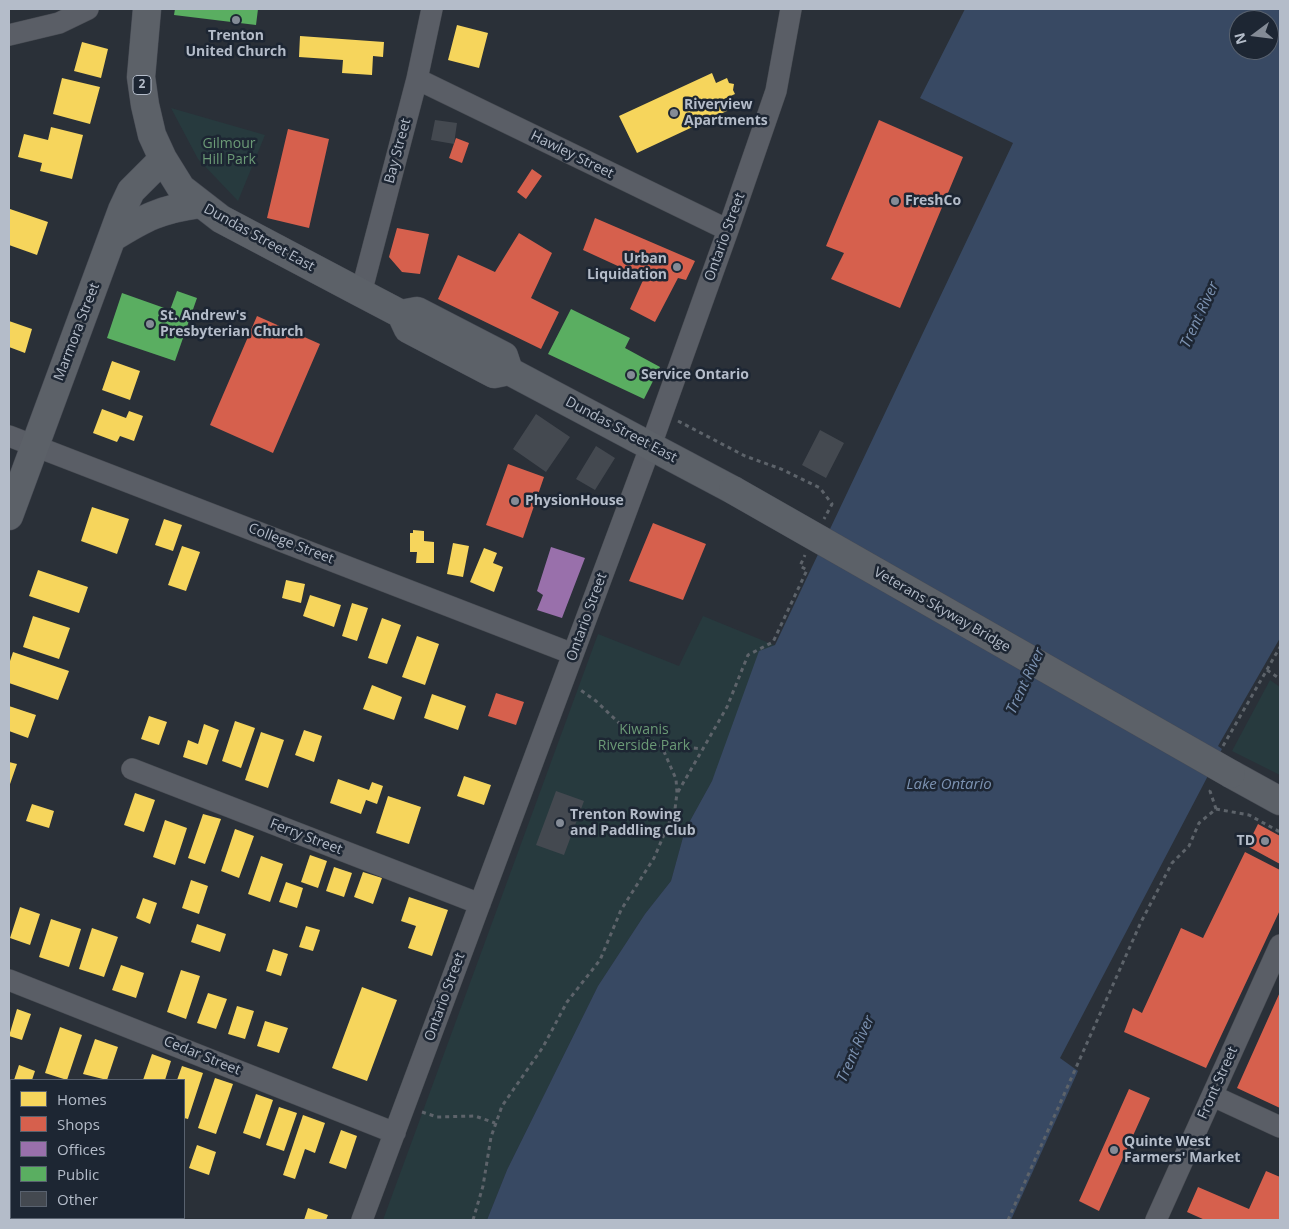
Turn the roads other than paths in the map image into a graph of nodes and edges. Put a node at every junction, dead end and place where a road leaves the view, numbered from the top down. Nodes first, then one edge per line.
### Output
1 (88, 9) edge
2 (148, 9) edge
3 (432, 9) edge
4 (792, 9) edge
5 (9, 35) edge
6 (417, 79) junction
7 (163, 158) junction
8 (199, 204) junction
9 (728, 230) junction
10 (112, 238) junction
11 (361, 293) junction
12 (9, 436) edge
13 (34, 444) junction
14 (651, 445) junction
15 (733, 490) joint
16 (9, 516) edge
17 (573, 654) junction
18 (132, 769) dead end
19 (1280, 801) edge
20 (480, 904) junction
21 (1280, 945) edge
22 (9, 980) edge
23 (1212, 1096) junction
24 (1280, 1127) edge
25 (395, 1132) junction
26 (362, 1220) edge
27 (1156, 1220) edge

1 - 5 street
2 - 7 main road, Dundas Street East / 2
3 - 6 street, Bay Street
4 - 9 street, Ontario Street
6 - 9 street, Hawley Street
6 - 11 street, Bay Street
7 - 8 main road, Dundas Street East
7 - 10 main road, Marmora Street
8 - 10 main road
8 - 11 main road, Dundas Street East
9 - 14 street, Ontario Street
10 - 13 main road, Marmora Street
11 - 14 main road, Dundas Street East
12 - 13 street, College Street
13 - 16 main road, Marmora Street
13 - 17 street, College Street
14 - 15 main road, Dundas Street East
14 - 17 street, Ontario Street
15 - 19 main road, Veterans Skyway Bridge, bridge
17 - 20 street, Ontario Street
18 - 20 street, Ferry Street
20 - 25 street, Ontario Street
21 - 23 street, Front Street
22 - 25 street, Cedar Street
23 - 24 street
23 - 27 street, Front Street
25 - 26 street, Ontario Street

